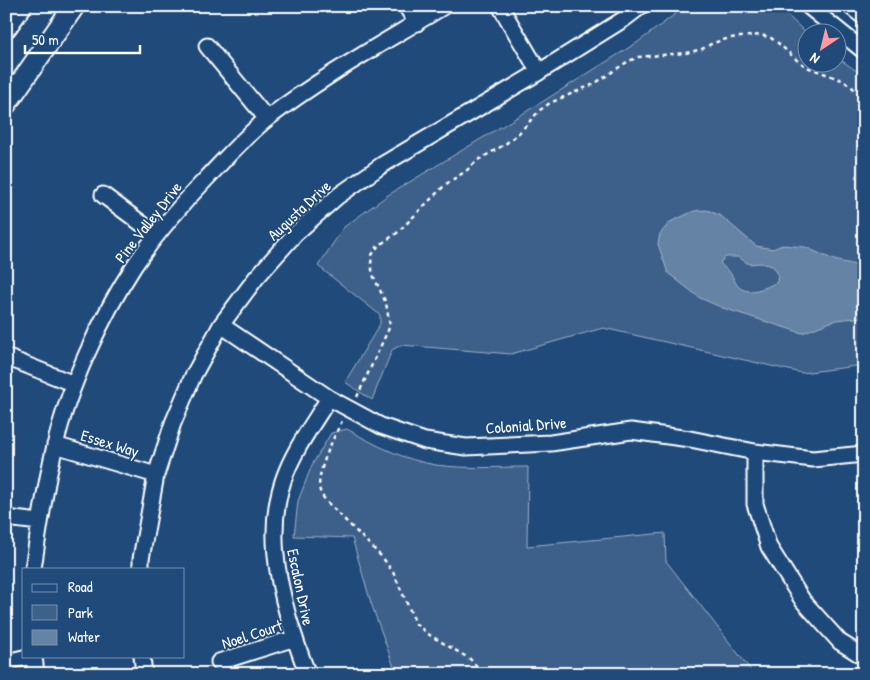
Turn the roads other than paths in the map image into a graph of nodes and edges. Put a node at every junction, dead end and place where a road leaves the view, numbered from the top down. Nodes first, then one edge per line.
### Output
1 (21, 6) edge
2 (74, 6) edge
3 (406, 6) edge
4 (444, 6) edge
5 (500, 6) edge
6 (641, 6) edge
7 (808, 6) edge
8 (850, 6) edge
9 (864, 17) edge
10 (417, 23) junction
11 (6, 27) edge
12 (207, 46) dead end
13 (864, 51) edge
14 (539, 72) junction
15 (6, 104) edge
16 (267, 119) junction
17 (102, 195) dead end
18 (157, 235) junction
19 (221, 325) junction
20 (6, 357) edge
21 (74, 384) junction
22 (329, 398) junction
23 (55, 445) junction
24 (755, 452) junction
25 (864, 454) edge
26 (156, 475) junction
27 (6, 518) edge
28 (40, 522) junction
29 (33, 568) edge
30 (141, 568) edge
31 (295, 638) junction
32 (864, 657) edge
33 (24, 658) edge
34 (33, 658) edge
35 (142, 658) edge
36 (6, 662) edge
37 (220, 662) dead end
38 (36, 674) edge
39 (144, 674) edge
40 (308, 674) edge

1 - 11 main road
2 - 15 main road
3 - 10 street
4 - 10 street, Pine Valley Drive
5 - 14 street
6 - 14 street, Augusta Drive
7 - 13 street
8 - 9 street
10 - 16 street, Pine Valley Drive
12 - 16 street
14 - 19 street, Augusta Drive
16 - 18 street, Pine Valley Drive
17 - 18 street
18 - 21 street, Pine Valley Drive
19 - 22 street, Colonial Drive
19 - 26 street, Augusta Drive
20 - 21 street
21 - 23 street, Pine Valley Drive
22 - 24 street, Colonial Drive
22 - 31 street, Escalon Drive
23 - 26 street, Essex Way
23 - 28 street, Pine Valley Drive
24 - 25 street, Colonial Drive
24 - 32 street
26 - 30 street, Augusta Drive
27 - 28 street
28 - 29 street, Pine Valley Drive
31 - 37 street, Noel Court
31 - 40 street, Escalon Drive
33 - 36 street
34 - 38 street
35 - 39 street

